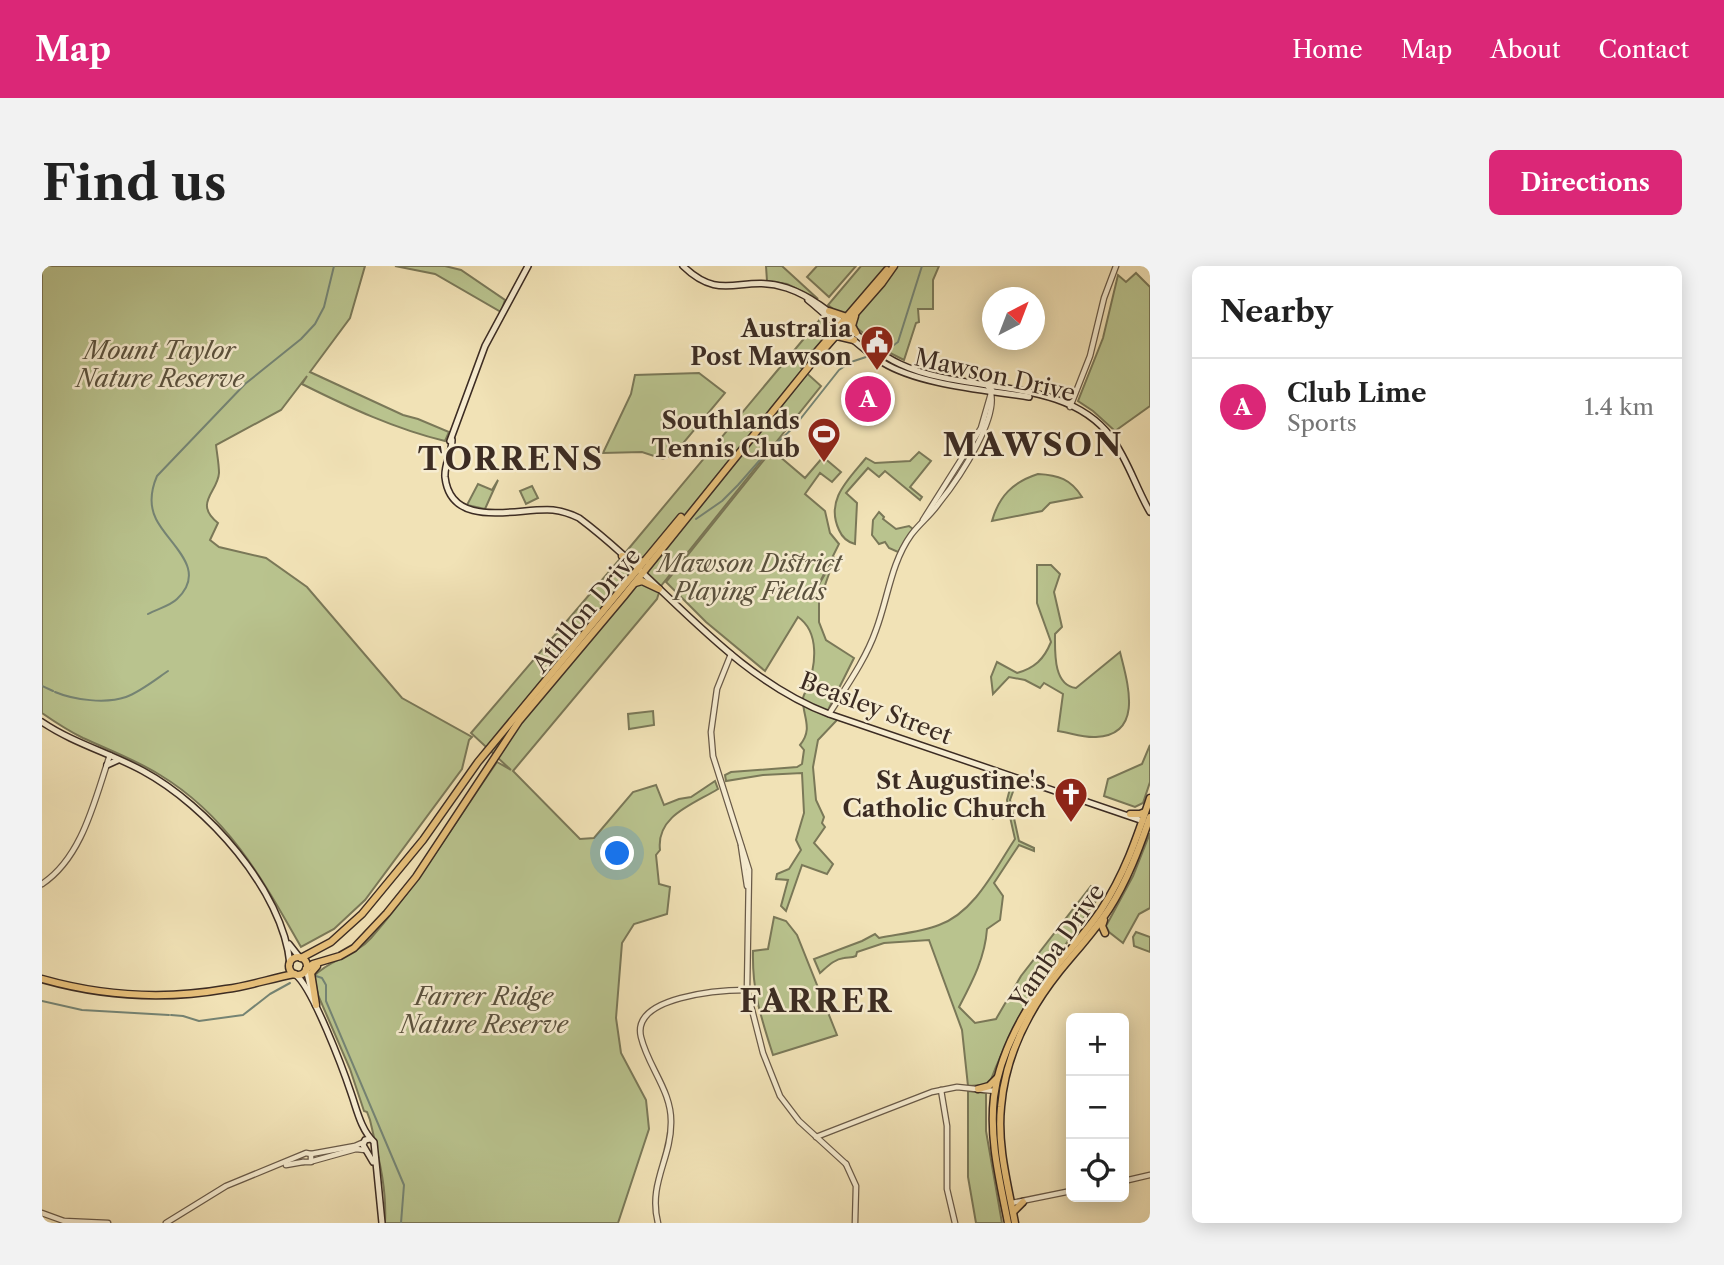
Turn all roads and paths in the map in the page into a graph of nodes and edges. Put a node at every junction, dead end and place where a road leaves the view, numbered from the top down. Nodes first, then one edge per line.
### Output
1 (528, 266) edge
2 (683, 266) edge
3 (892, 266) edge
4 (1116, 266) edge
5 (800, 293) junction
6 (829, 311) joint
7 (856, 314) junction
8 (842, 323) junction
9 (837, 336) junction
10 (855, 337) junction
11 (991, 388) junction
12 (1069, 405) junction
13 (1150, 512) edge
14 (622, 556) junction
15 (655, 557) junction
16 (646, 561) junction
17 (630, 563) junction
18 (640, 572) junction
19 (648, 579) junction
20 (630, 584) junction
21 (659, 589) junction
22 (732, 654) junction
23 (829, 714) junction
24 (42, 722) edge
25 (110, 755) junction
26 (122, 760) junction
27 (107, 765) junction
28 (1150, 798) edge
29 (1141, 817) edge
30 (42, 884) edge
31 (1107, 911) junction
32 (1093, 926) junction
33 (285, 936) junction
34 (1089, 937) junction
35 (300, 958) junction
36 (328, 960) junction
37 (290, 965) junction
38 (306, 969) junction
39 (296, 974) junction
40 (272, 978) junction
41 (42, 979) edge
42 (747, 990) junction
43 (317, 1007) junction
44 (1006, 1063) junction
45 (998, 1076) junction
46 (978, 1089) junction
47 (941, 1090) junction
48 (993, 1092) junction
49 (1001, 1106) junction
50 (819, 1138) junction
51 (368, 1142) junction
52 (366, 1150) junction
53 (302, 1155) junction
54 (312, 1158) junction
55 (303, 1162) junction
56 (276, 1167) junction
57 (377, 1174) junction
58 (1150, 1175) edge
59 (1129, 1180) edge
60 (1066, 1192) edge
61 (1003, 1197) junction
62 (1021, 1201) junction
63 (1013, 1212) junction
64 (42, 1213) edge
65 (108, 1223) edge
66 (166, 1223) edge
67 (382, 1223) edge
68 (658, 1223) edge
69 (855, 1223) edge
70 (956, 1223) edge
71 (1008, 1223) edge
72 (1016, 1223) edge

1 - 14 main road, Beasley Street
2 - 5 main road
3 - 7 main road, Athllon Drive
3 - 8 main road, Athllon Drive
4 - 12 street
5 - 6 main road
5 - 8 main road
6 - 8 main road
7 - 8 main road, Athllon Drive
7 - 10 main road
8 - 9 main road, Athllon Drive
8 - 10 main road, Mawson Drive
8 - 16 main road, Athllon Drive
9 - 10 main road
9 - 15 main road, Athllon Drive
10 - 11 main road, Mawson Drive
11 - 12 main road, Mawson Drive
11 - 23 street
12 - 13 main road, Mawson Drive
14 - 16 main road
14 - 17 main road, Beasley Street
15 - 18 main road, Athllon Drive
15 - 19 main road
16 - 18 main road, Athllon Drive
17 - 18 main road, Beasley Street
17 - 20 main road
18 - 19 main road, Beasley Street
18 - 20 main road, Athllon Drive
19 - 21 main road, Beasley Street
20 - 21 main road
20 - 35 main road, Athllon Drive
20 - 36 main road, Athllon Drive
21 - 22 main road, Beasley Street
22 - 23 main road, Beasley Street
22 - 42 street
23 - 29 main road, Beasley Street
24 - 25 main road
25 - 26 main road
25 - 27 street
26 - 27 main road
26 - 33 main road
27 - 30 street
28 - 29 main road, Yamba Drive
29 - 31 main road, Yamba Drive
29 - 32 main road, Yamba Drive
31 - 32 main road, Yamba Drive
31 - 34 main road
32 - 34 main road, Yamba Drive
32 - 44 main road, Yamba Drive
33 - 35 main road
33 - 37 main road
34 - 44 main road, Yamba Drive
35 - 37 main road
35 - 38 main road
36 - 38 main road, Athllon Drive
36 - 43 main road
37 - 39 main road
37 - 40 main road
38 - 39 main road
38 - 43 main road
39 - 40 main road
39 - 43 main road
40 - 41 main road
42 - 50 street
42 - 68 street
43 - 51 main road
44 - 45 main road, Yamba Drive
44 - 48 main road
44 - 49 main road, Yamba Drive
45 - 46 main road
45 - 48 main road, Yamba Drive
46 - 47 street
46 - 48 street
47 - 50 street
47 - 70 street
48 - 49 main road
48 - 61 main road, Yamba Drive
49 - 62 main road, Yamba Drive
50 - 69 street
51 - 52 main road
51 - 52 main road
51 - 54 street
51 - 57 main road
52 - 54 street
52 - 57 main road
53 - 54 street
53 - 55 street
53 - 56 street
54 - 55 street
55 - 56 street
56 - 66 street
57 - 67 main road
58 - 59 street
60 - 62 street
61 - 62 main road
61 - 71 main road, Yamba Drive
62 - 63 main road
62 - 63 main road, Yamba Drive
62 - 71 main road
63 - 72 main road, Yamba Drive
64 - 65 street

